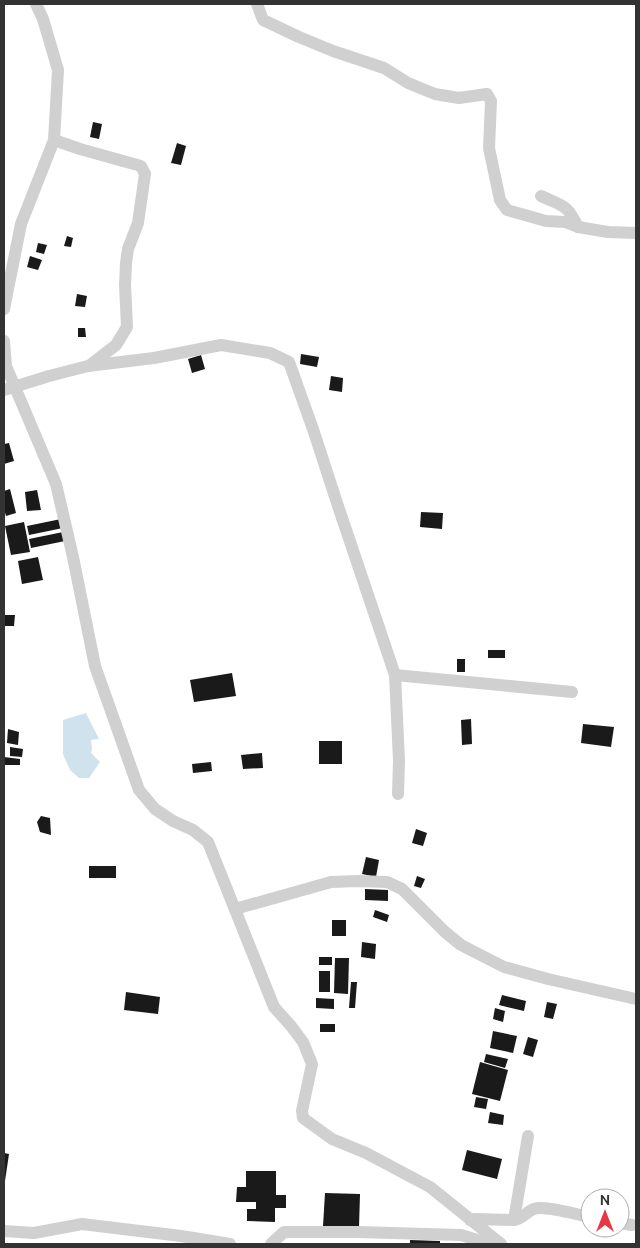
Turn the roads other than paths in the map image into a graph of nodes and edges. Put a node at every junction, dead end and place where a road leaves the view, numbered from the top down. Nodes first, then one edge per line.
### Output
1 (36, 4) edge
2 (257, 4) edge
3 (54, 140) junction
4 (541, 196) dead end
5 (578, 227) junction
6 (636, 233) edge
7 (4, 309) edge
8 (4, 341) edge
9 (88, 366) junction
10 (10, 389) edge
11 (395, 675) junction
12 (572, 692) dead end
13 (398, 794) dead end
14 (235, 909) junction
15 (636, 999) edge
16 (528, 1136) dead end
17 (580, 1215) edge
18 (470, 1220) junction
19 (514, 1220) junction
20 (4, 1231) edge
21 (230, 1244) edge
22 (271, 1244) edge
23 (491, 1244) edge
24 (501, 1244) edge

1 - 3 street
2 - 5 street
3 - 7 street
3 - 9 street
4 - 5 street
5 - 6 street
8 - 10 street
9 - 10 street
9 - 11 street
10 - 14 street
11 - 12 street
11 - 13 street
14 - 15 street
14 - 18 street
16 - 19 street
17 - 19 street
18 - 19 street
18 - 24 street
20 - 21 street
22 - 23 street

